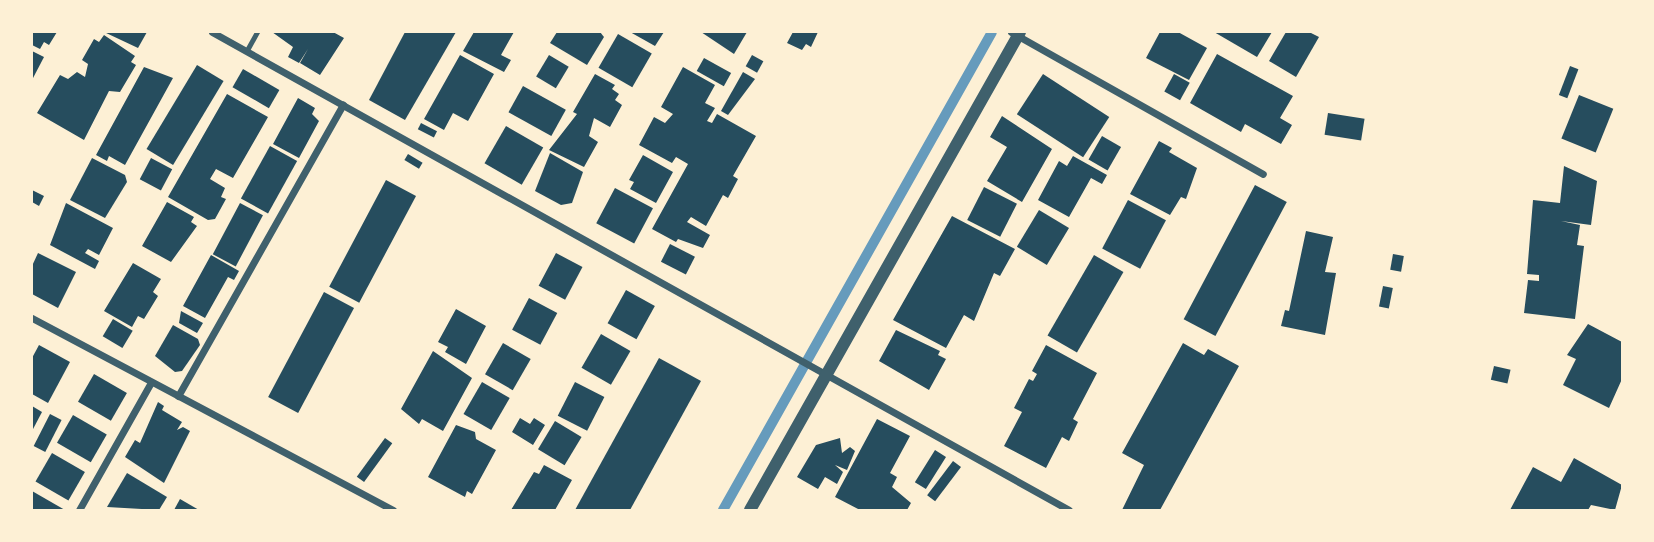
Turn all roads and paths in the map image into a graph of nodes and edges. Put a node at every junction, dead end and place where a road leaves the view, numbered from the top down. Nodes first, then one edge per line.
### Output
1 (212, 32) edge
2 (257, 32) edge
3 (1016, 33) edge
4 (247, 50) junction
5 (343, 104) junction
6 (1263, 174) dead end
7 (32, 318) edge
8 (827, 374) junction
9 (151, 382) junction
10 (177, 396) junction
11 (79, 510) edge
12 (393, 510) edge
13 (750, 510) edge
14 (1069, 510) edge

1 - 4 street
2 - 4 lane
3 - 6 street
3 - 8 street
4 - 5 street
5 - 8 street
5 - 10 street
7 - 9 street
8 - 13 street
8 - 14 street
9 - 10 street
9 - 11 street
10 - 12 street

